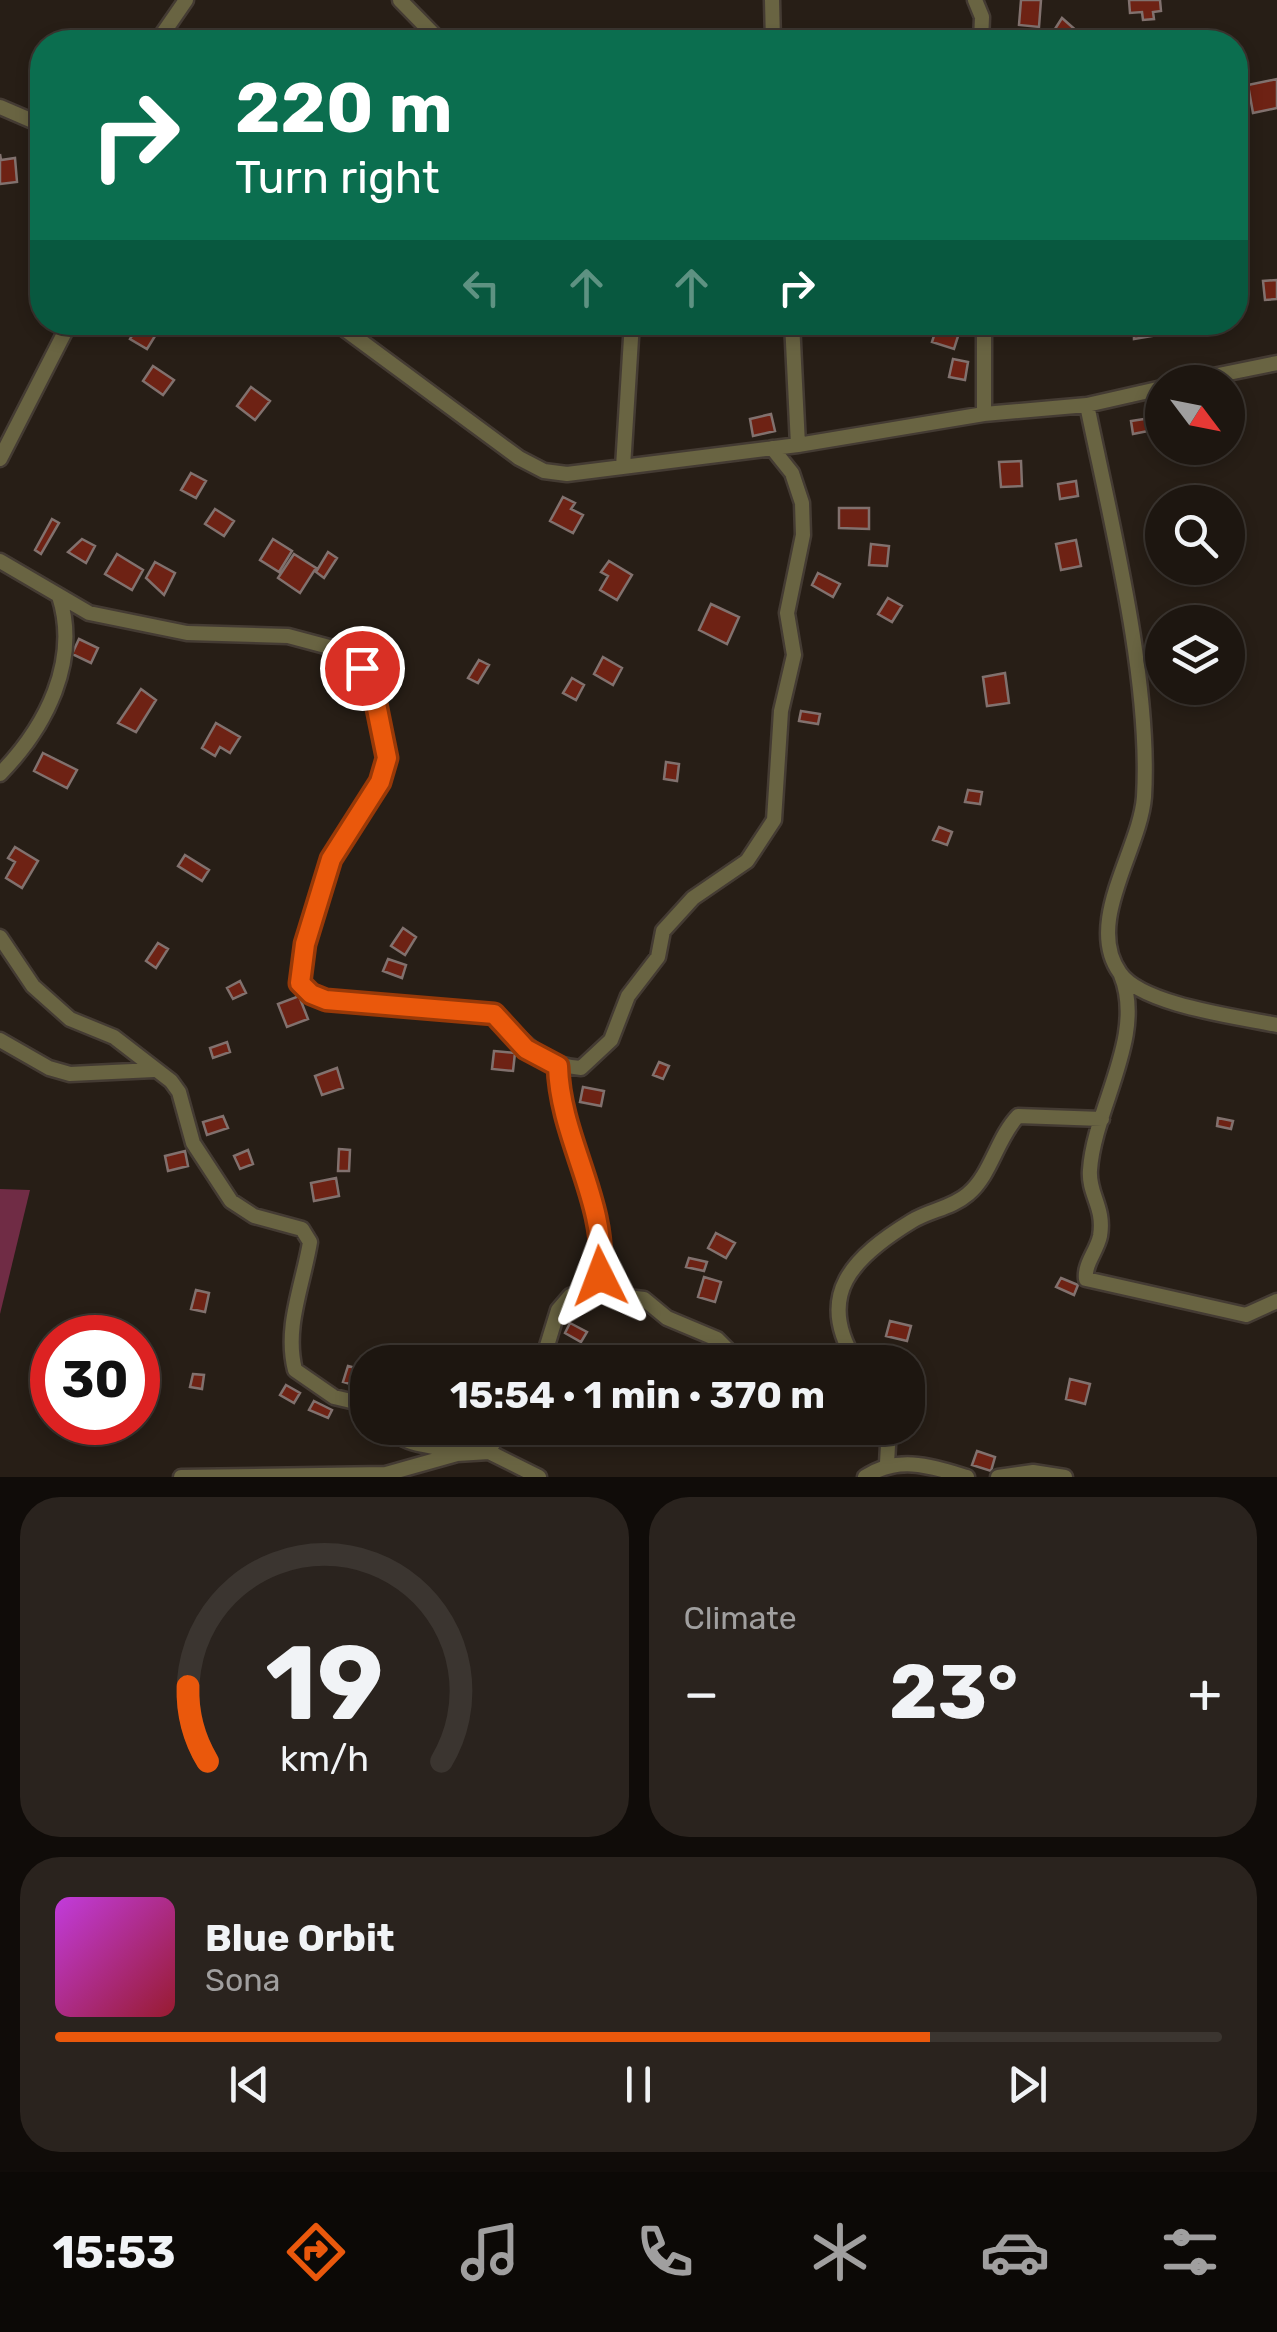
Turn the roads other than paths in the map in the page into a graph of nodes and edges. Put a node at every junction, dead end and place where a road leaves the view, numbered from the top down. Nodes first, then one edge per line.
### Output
1 (186, 0) edge
2 (400, 0) edge
3 (772, 0) edge
4 (976, 0) edge
5 (165, 30) edge
6 (429, 30) edge
7 (773, 30) edge
8 (981, 30) edge
9 (0, 106) edge
10 (30, 119) edge
11 (63, 335) edge
12 (353, 335) edge
13 (631, 335) edge
14 (793, 335) edge
15 (984, 335) edge
16 (1277, 363) edge
17 (1245, 370) edge
18 (1145, 392) edge
19 (1087, 406) junction
20 (984, 414) junction
21 (798, 444) junction
22 (772, 448) junction
23 (0, 460) edge
24 (623, 466) junction
25 (0, 562) edge
26 (59, 596) junction
27 (0, 774) edge
28 (0, 937) edge
29 (1120, 974) junction
30 (1277, 1024) edge
31 (0, 1040) edge
32 (558, 1066) junction
33 (155, 1070) junction
34 (1102, 1119) junction
35 (596, 1292) junction
36 (1277, 1301) edge
37 (547, 1345) edge
38 (723, 1345) edge
39 (848, 1345) edge
40 (350, 1400) edge
41 (430, 1445) edge
42 (492, 1445) edge
43 (889, 1445) edge
44 (489, 1452) junction
45 (457, 1454) junction
46 (888, 1463) junction
47 (939, 1473) edge
48 (181, 1477) edge
49 (539, 1477) edge
50 (865, 1477) edge
51 (967, 1477) edge
52 (998, 1477) edge
53 (1065, 1477) edge

1 - 5 street
2 - 6 street
3 - 7 street
4 - 8 street
9 - 10 street
11 - 23 street
12 - 24 street
13 - 24 street
14 - 21 street
15 - 20 street
16 - 17 street
18 - 19 street
19 - 20 street
19 - 29 street
20 - 21 street
21 - 22 street
22 - 24 street
22 - 32 street
25 - 26 street
26 - 27 street
26 - 32 street
28 - 33 street
29 - 30 street
29 - 34 street
31 - 33 street
32 - 35 street
33 - 40 street
34 - 36 street
34 - 39 street
35 - 37 street
35 - 38 street
41 - 45 street
42 - 44 street
43 - 46 street
44 - 45 street
44 - 49 street
45 - 48 street
46 - 47 street
46 - 50 street
47 - 51 street
52 - 53 street

